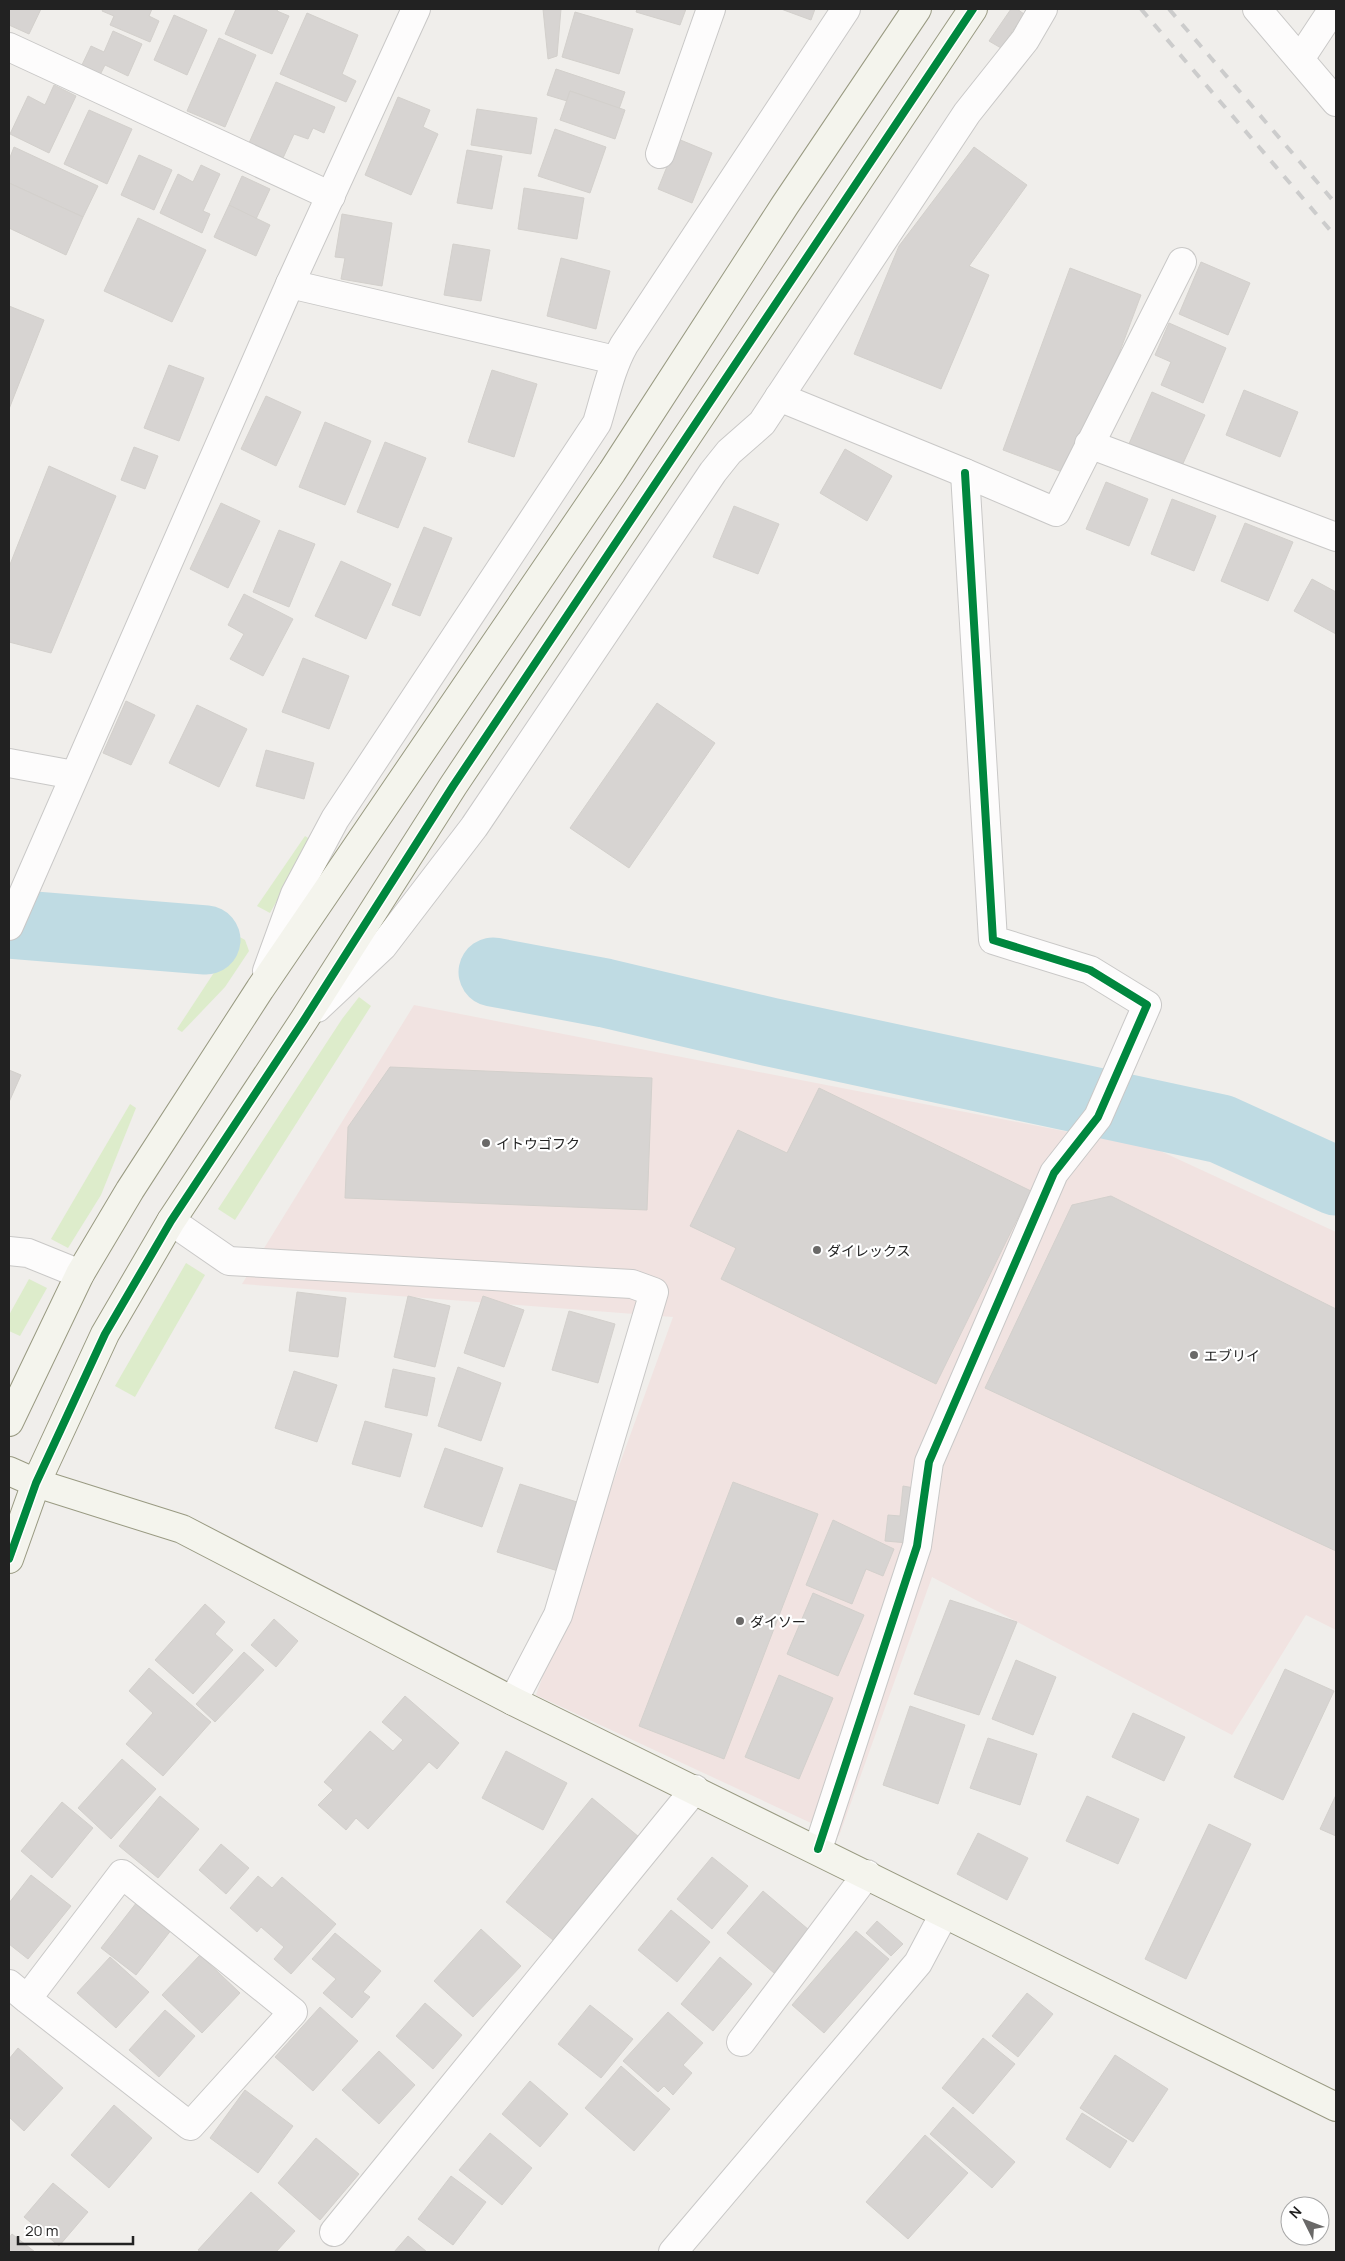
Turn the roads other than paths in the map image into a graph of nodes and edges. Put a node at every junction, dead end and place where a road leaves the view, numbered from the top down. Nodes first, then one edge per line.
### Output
1 (416, 9) edge
2 (711, 9) edge
3 (846, 9) edge
4 (917, 9) edge
5 (973, 9) edge
6 (1043, 9) edge
7 (1257, 9) edge
8 (1333, 9) edge
9 (9, 47) edge
10 (1300, 59) junction
11 (1336, 102) edge
12 (660, 154) dead end
13 (331, 196) junction
14 (1182, 262) dead end
15 (290, 284) junction
16 (615, 360) junction
17 (779, 397) junction
18 (1090, 444) junction
19 (965, 473) junction
20 (1336, 537) edge
21 (9, 763) edge
22 (74, 775) junction
23 (11, 920) edge
24 (260, 989) junction
25 (304, 1020) junction
26 (171, 1221) junction
27 (9, 1251) edge
28 (80, 1274) junction
29 (9, 1422) edge
30 (9, 1471) edge
31 (36, 1483) junction
32 (9, 1559) edge
33 (513, 1701) junction
34 (695, 1789) junction
35 (818, 1849) junction
36 (867, 1874) junction
37 (944, 1914) junction
38 (18, 1992) edge
39 (741, 2042) dead end
40 (1336, 2107) edge
41 (334, 2232) dead end
42 (673, 2252) edge

1 - 13 street
2 - 12 street
3 - 16 street
4 - 24 street
5 - 25 street
6 - 17 street
7 - 10 street
8 - 10 street
9 - 13 street
10 - 11 street
13 - 15 street
14 - 18 street
15 - 16 street
15 - 22 street
16 - 24 street
17 - 19 street
17 - 25 street
18 - 19 street
18 - 20 street
19 - 35 street
21 - 22 street
22 - 23 street
24 - 28 street
25 - 26 street
26 - 31 street
26 - 33 street
27 - 28 street
28 - 29 street
30 - 31 street
31 - 32 street
31 - 33 street
33 - 34 street
34 - 35 street
34 - 41 street
35 - 36 street
36 - 37 street
36 - 39 street
37 - 40 street
37 - 42 street
38 - 38 street

